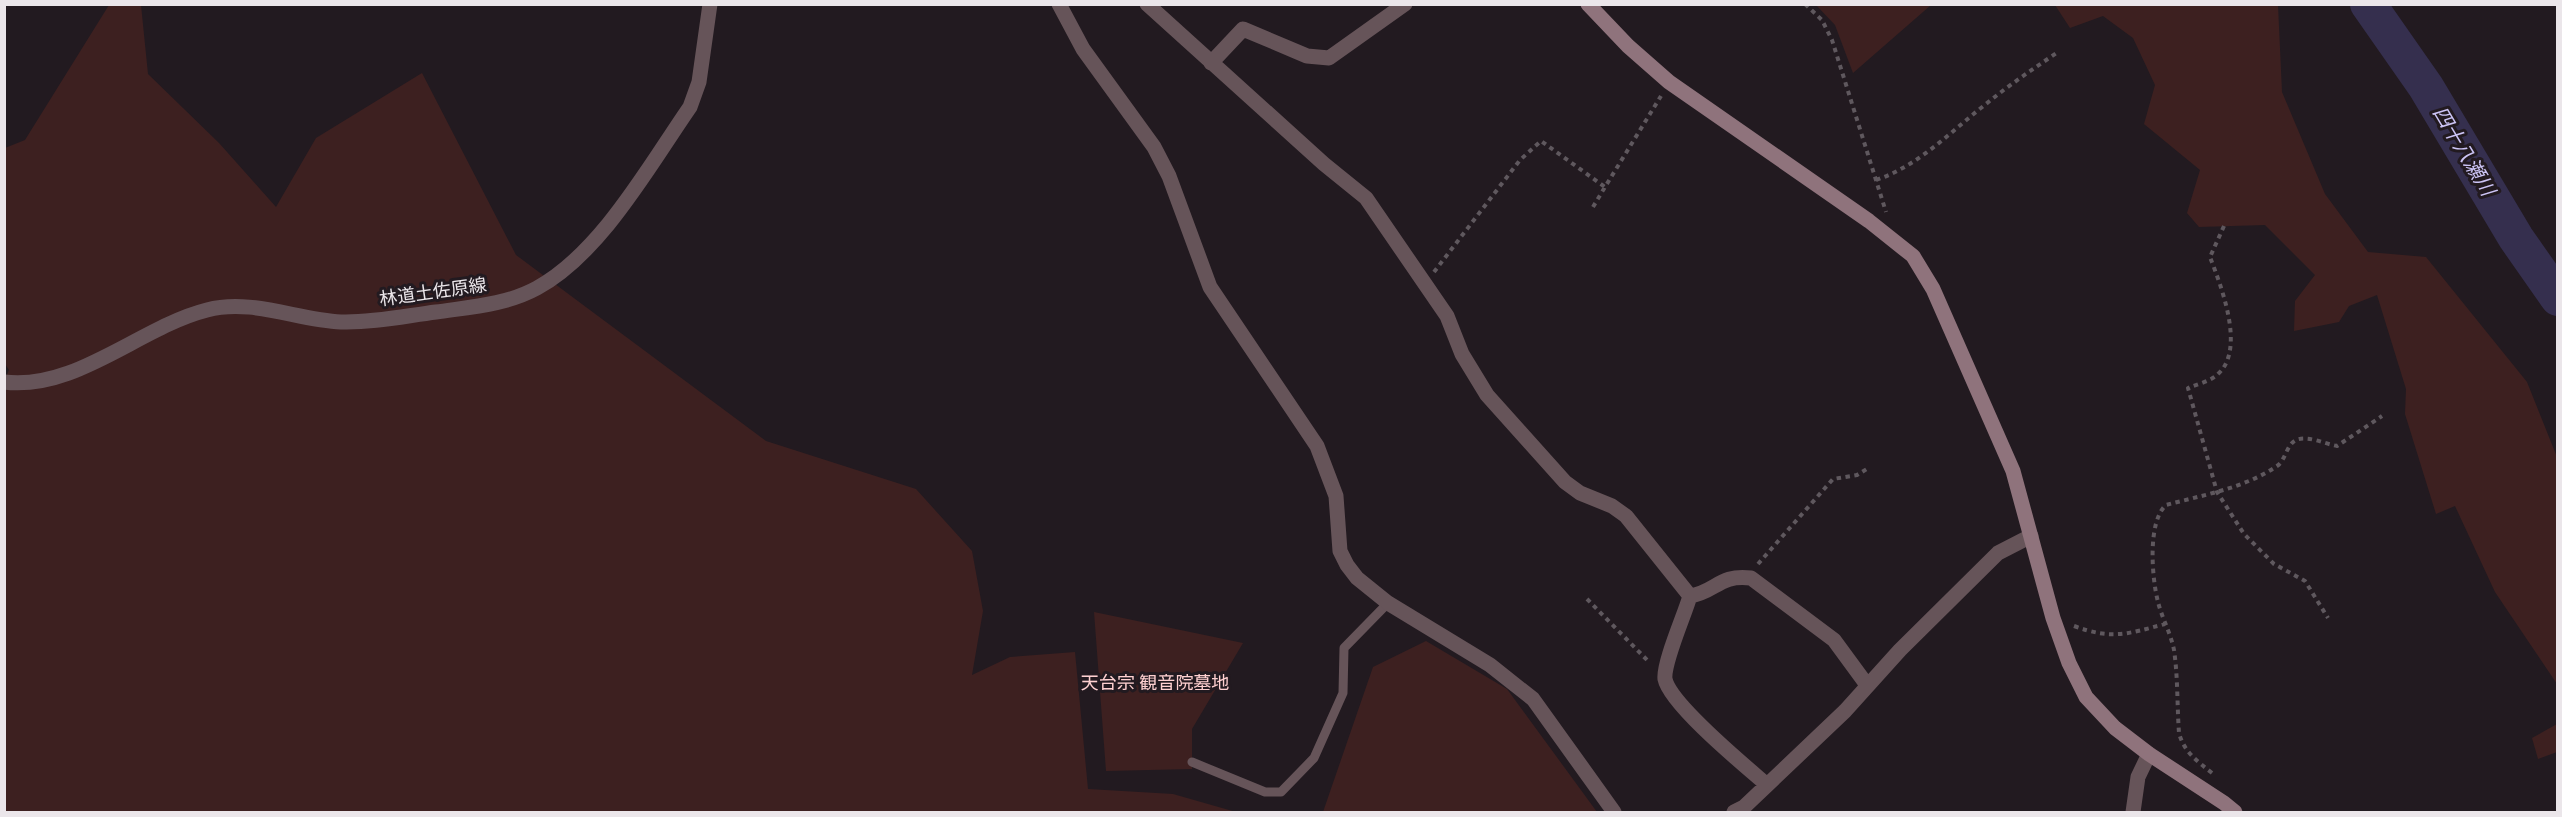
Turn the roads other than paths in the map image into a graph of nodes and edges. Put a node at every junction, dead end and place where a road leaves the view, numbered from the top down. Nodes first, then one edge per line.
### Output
1 (710, 4) edge
2 (1059, 4) edge
3 (1147, 4) edge
4 (1405, 4) edge
5 (1588, 4) edge
6 (1211, 63) junction
7 (4, 382) edge
8 (2031, 536) junction
9 (1690, 596) junction
10 (1388, 603) junction
11 (1867, 685) junction
12 (2149, 754) junction
13 (1192, 762) dead end
14 (1766, 784) junction
15 (1614, 813) edge
16 (1734, 813) edge
17 (2133, 813) edge
18 (2235, 813) edge

1 - 7 street, 林道土佐原線
2 - 10 street
3 - 6 street
4 - 6 street
5 - 8 street
6 - 9 street
8 - 11 street
8 - 12 street
9 - 11 street
9 - 14 street
10 - 13 lane
10 - 15 street
11 - 14 street
12 - 17 street
12 - 18 street
14 - 16 street

